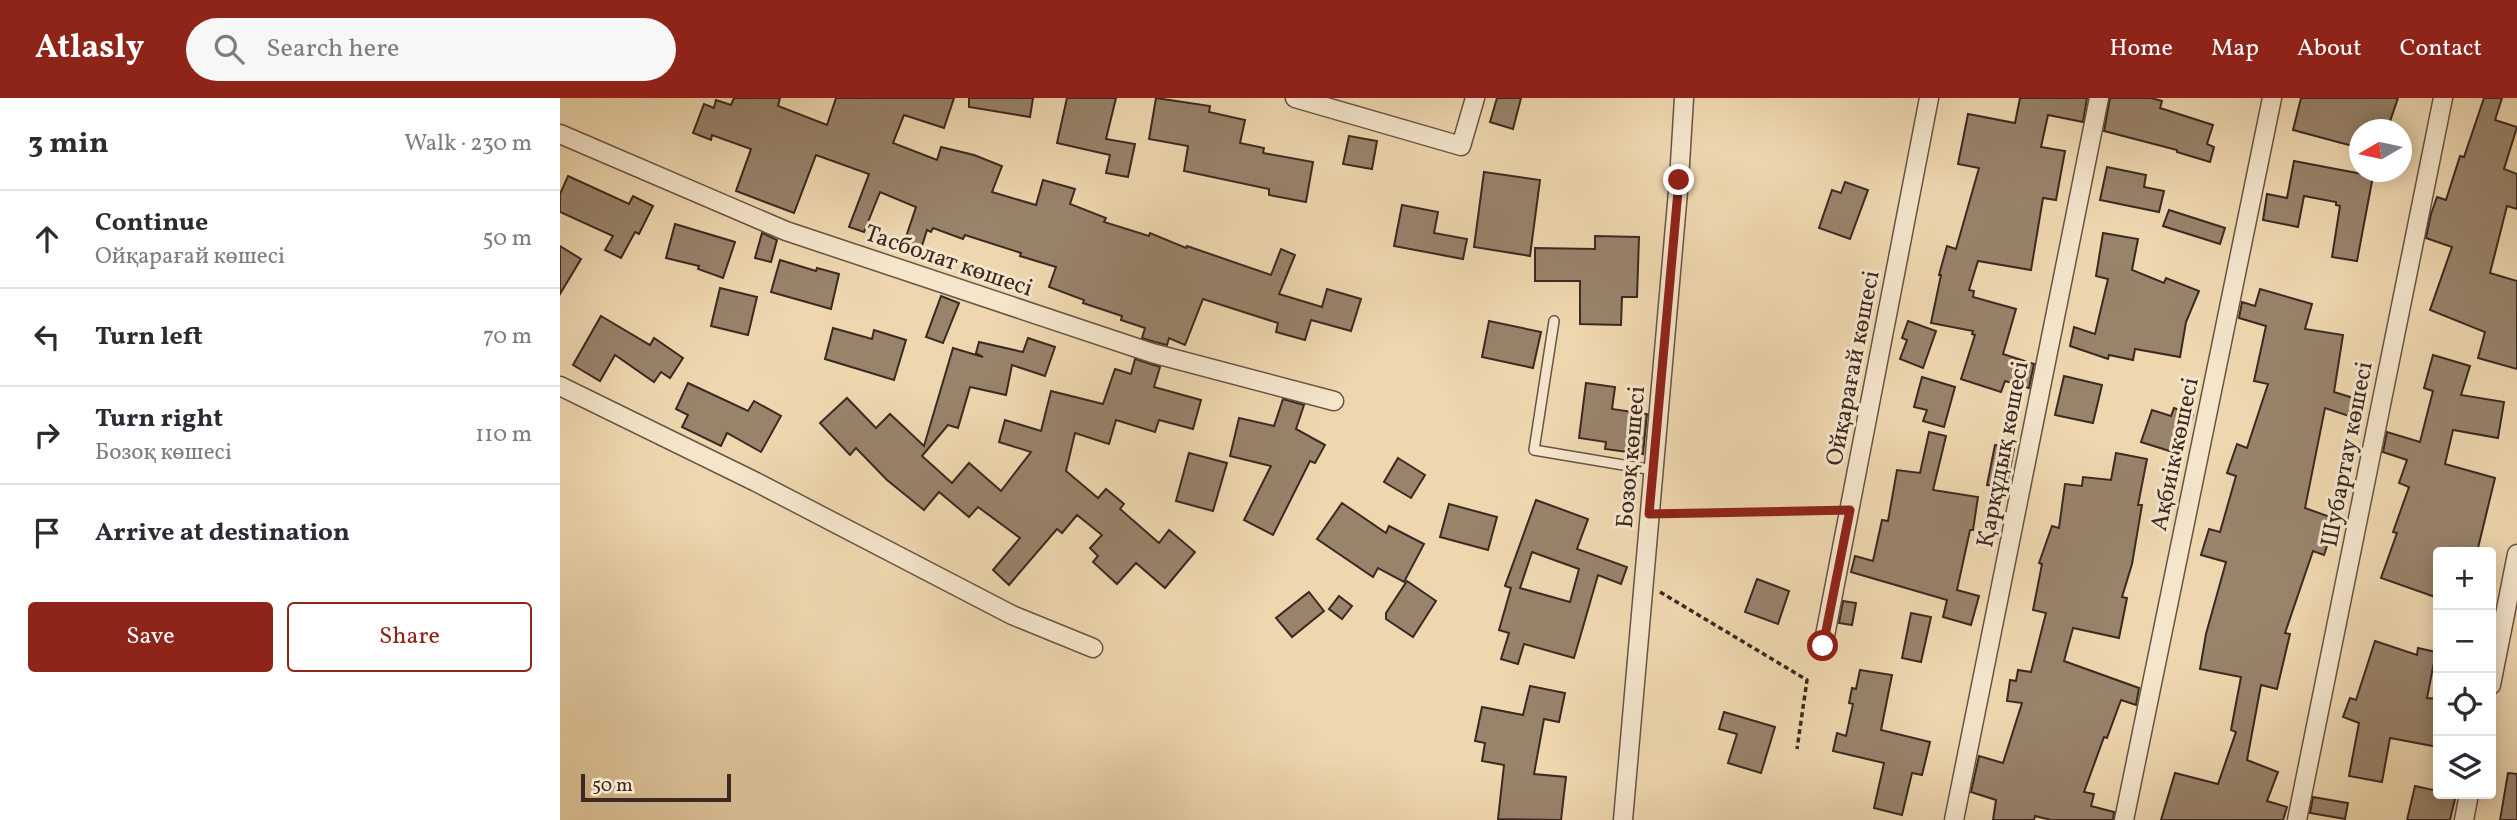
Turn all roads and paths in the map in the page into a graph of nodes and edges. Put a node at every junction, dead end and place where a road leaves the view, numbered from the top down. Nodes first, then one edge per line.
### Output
1 (1295, 98) edge
2 (1475, 98) edge
3 (1684, 98) edge
4 (1929, 98) edge
5 (2099, 98) edge
6 (2272, 98) edge
7 (2443, 98) edge
8 (560, 134) edge
9 (1554, 321) dead end
10 (560, 386) edge
11 (1334, 401) dead end
12 (1653, 470) junction
13 (1850, 510) junction
14 (1649, 514) junction
15 (2517, 554) edge
16 (1644, 582) junction
17 (1823, 646) dead end
18 (1093, 648) dead end
19 (2493, 673) edge
20 (1797, 749) dead end
21 (2468, 799) edge
22 (1623, 820) edge
23 (1954, 820) edge
24 (2124, 820) edge
25 (2297, 820) edge
26 (2464, 820) edge

1 - 2 street
3 - 12 street, Бозоқ көшесі
4 - 13 street, Ойқарағай көшесі
5 - 23 street, Қарқұдық көшесі
6 - 24 street, Ақбиік көшесі
7 - 25 street, Шубартау көшесі
8 - 11 street, Тасболат көшесі
9 - 12 lane
10 - 18 street
12 - 14 street, Бозоқ көшесі
13 - 14 path
13 - 17 street, Ойқарағай көшесі
14 - 16 street, Бозоқ көшесі
15 - 19 street
16 - 20 path
16 - 22 street, Бозоқ көшесі
21 - 26 street

